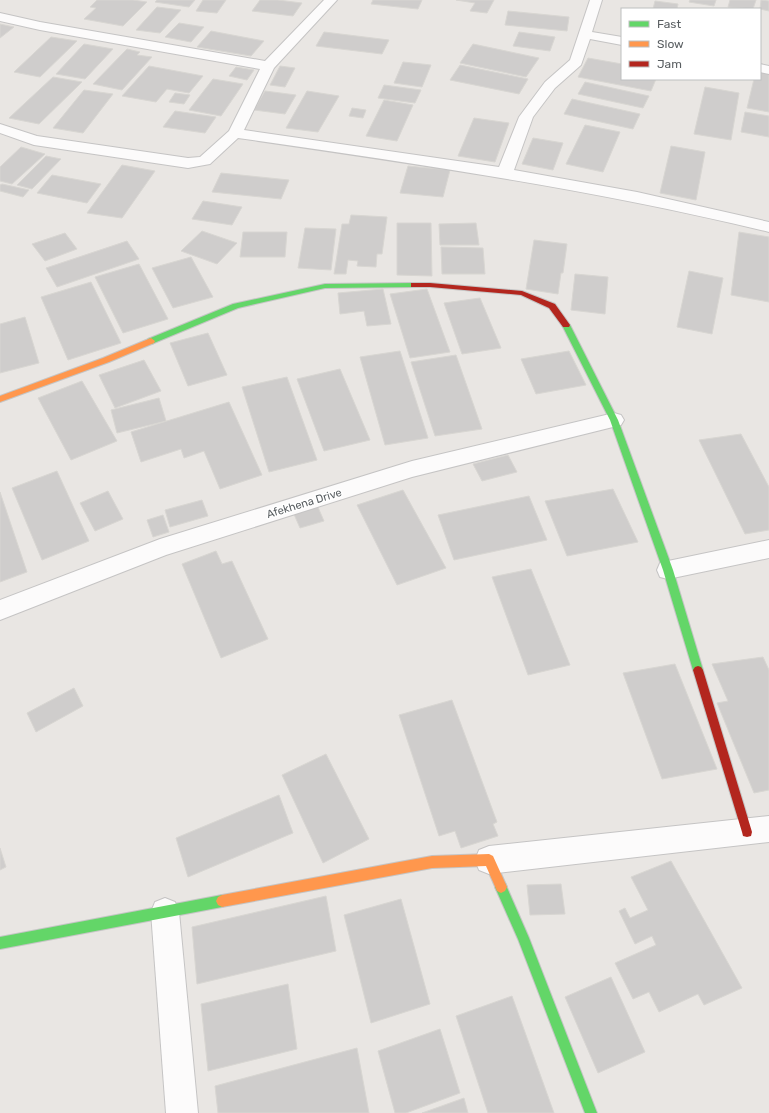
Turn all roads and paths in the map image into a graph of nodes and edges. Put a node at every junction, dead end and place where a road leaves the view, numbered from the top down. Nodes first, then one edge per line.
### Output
1 (331, 0) edge
2 (596, 0) edge
3 (0, 17) edge
4 (584, 34) junction
5 (621, 41) edge
6 (268, 66) junction
7 (0, 128) edge
8 (235, 133) junction
9 (505, 172) junction
10 (769, 227) edge
11 (0, 399) edge
12 (614, 420) junction
13 (769, 549) edge
14 (668, 570) junction
15 (0, 610) edge
16 (758, 831) edge
17 (489, 860) junction
18 (165, 912) junction
19 (0, 943) edge
20 (182, 1113) edge
21 (592, 1113) edge

1 - 6 street
2 - 4 street
3 - 6 street
4 - 5 street
4 - 9 street
6 - 8 street
7 - 8 street
8 - 9 street
9 - 10 street
11 - 12 street
12 - 14 street
12 - 15 street, Afekhena Drive
13 - 14 street
14 - 16 street
16 - 17 street
17 - 18 street
17 - 21 street
18 - 19 street
18 - 20 street

